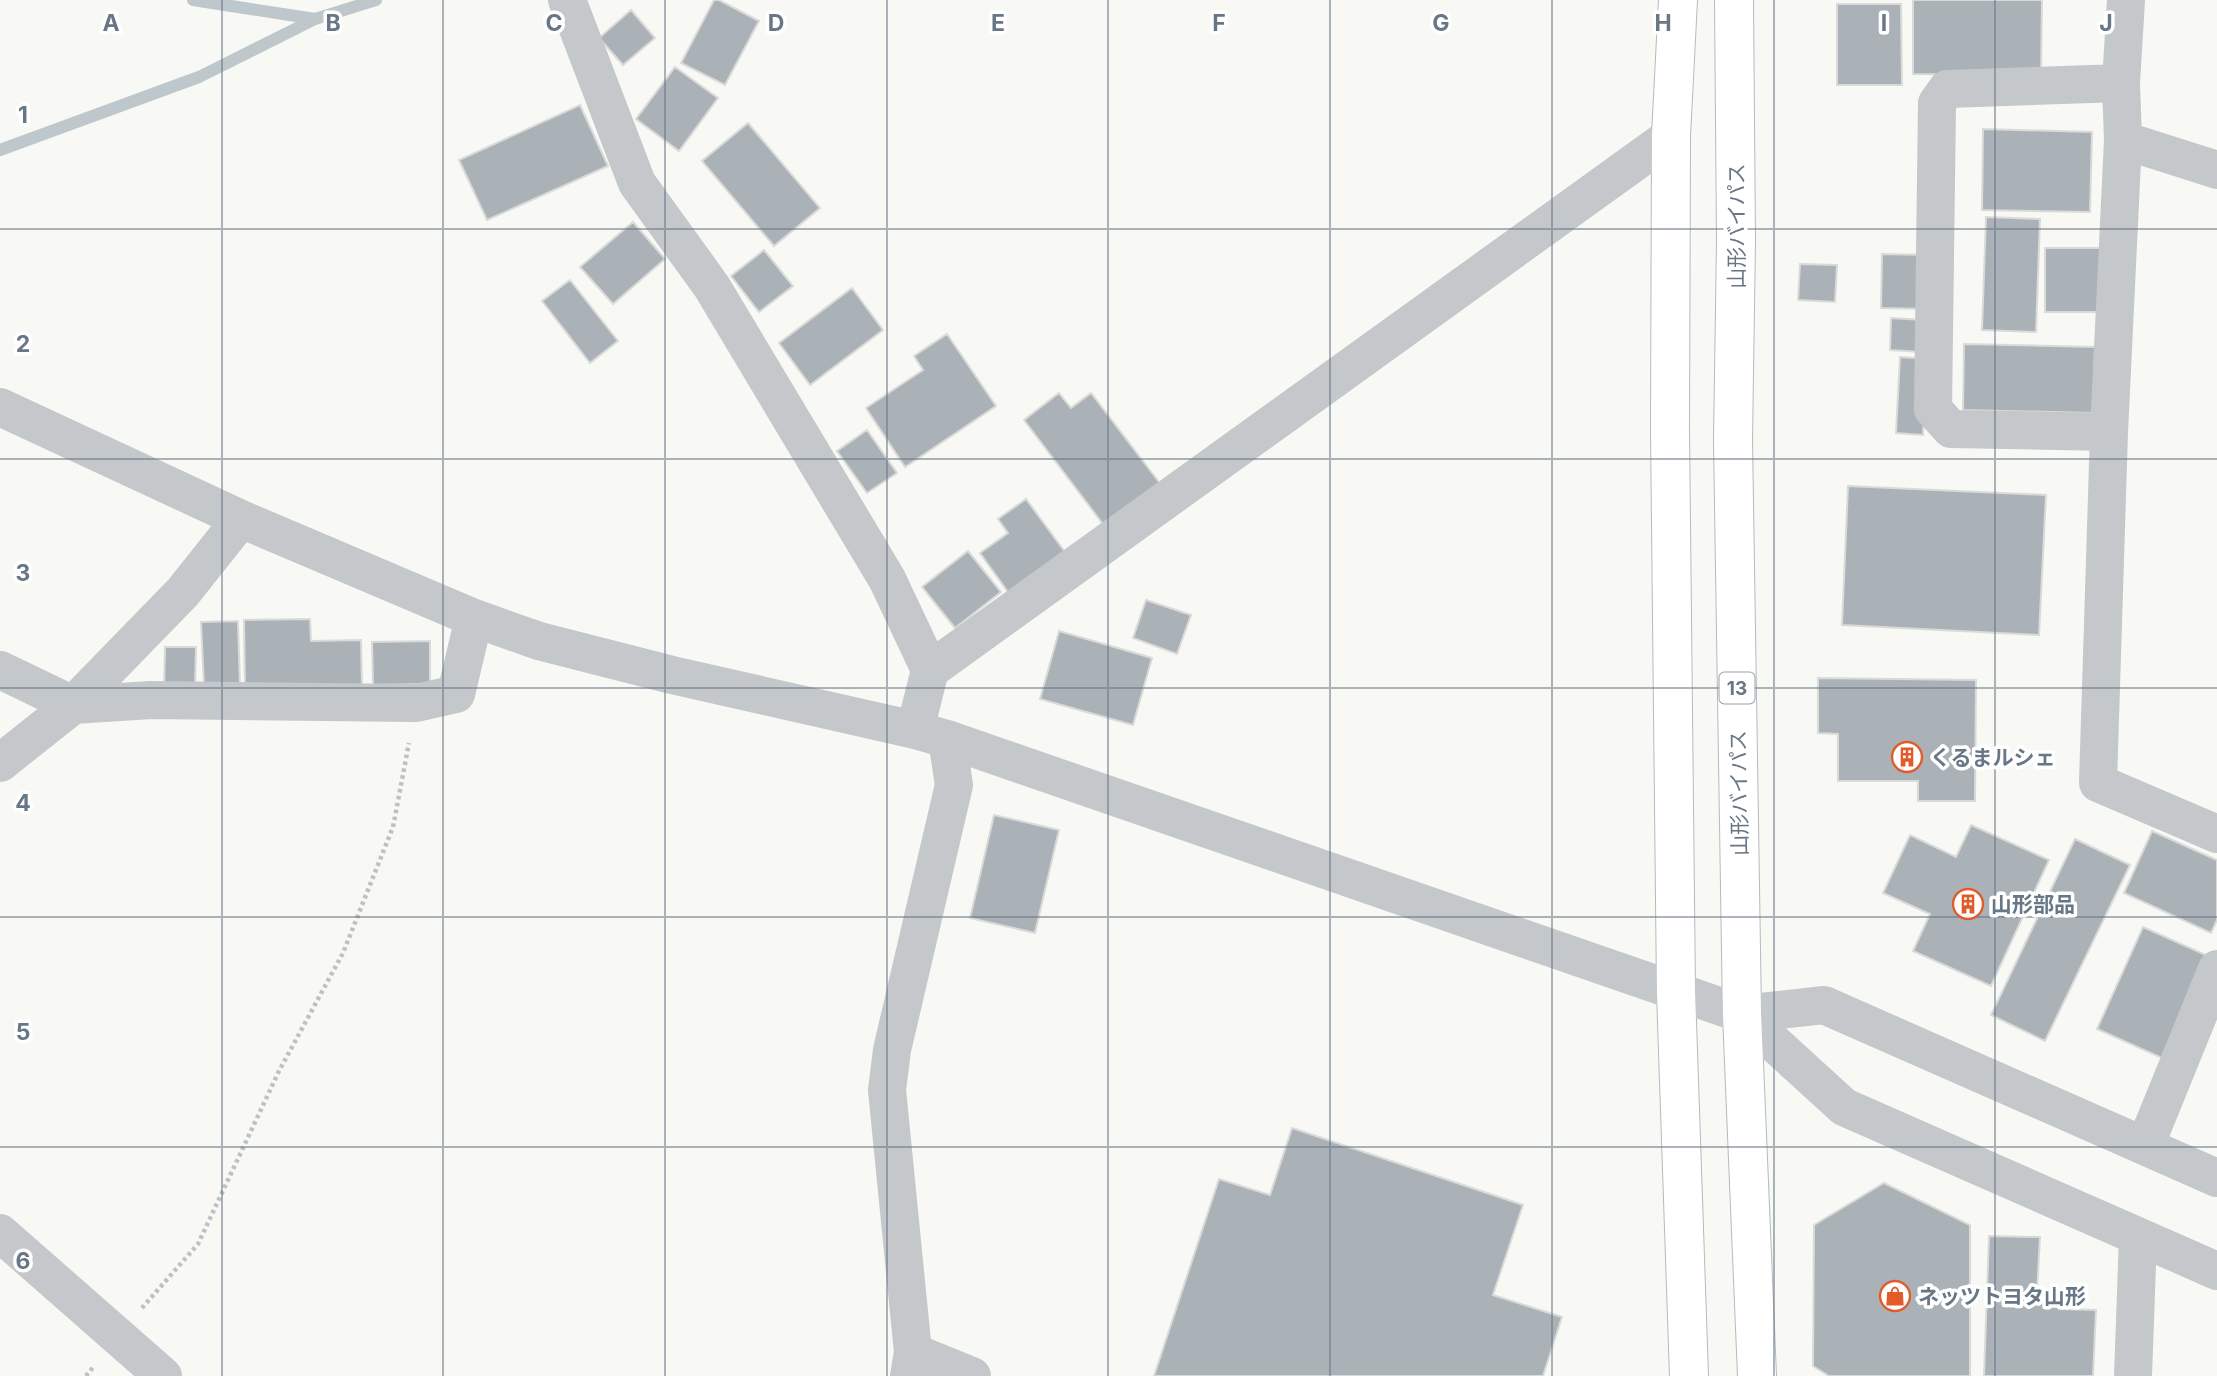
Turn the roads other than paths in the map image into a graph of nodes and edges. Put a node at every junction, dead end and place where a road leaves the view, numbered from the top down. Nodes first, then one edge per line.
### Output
1 (567, 0) edge
2 (1678, 0) edge
3 (1734, 0) edge
4 (2126, 0) edge
5 (2121, 83) junction
6 (1671, 136) junction
7 (2123, 140) junction
8 (2217, 170) edge
9 (0, 407) edge
10 (2109, 432) junction
11 (241, 519) junction
12 (474, 618) junction
13 (0, 670) edge
14 (930, 670) junction
15 (73, 705) junction
16 (931, 735) junction
17 (0, 763) edge
18 (2217, 834) edge
19 (2217, 969) edge
20 (1676, 992) junction
21 (1742, 1014) junction
22 (2145, 1146) junction
23 (2217, 1178) edge
24 (0, 1233) edge
25 (2138, 1237) junction
26 (2217, 1271) edge
27 (911, 1364) edge
28 (163, 1376) edge
29 (972, 1376) edge
30 (1689, 1376) edge
31 (1757, 1376) edge
32 (2133, 1376) edge

1 - 14 street
2 - 6 highway
3 - 21 highway, 山形バイパス / 13
4 - 5 street
5 - 7 street
5 - 10 street
6 - 14 street
6 - 20 highway
7 - 8 street
7 - 10 street
9 - 11 street
10 - 18 street
11 - 12 street
11 - 15 street
12 - 15 street
12 - 16 street
13 - 15 street
14 - 16 street
15 - 17 street
16 - 20 street
16 - 27 street
19 - 22 street
20 - 21 street
20 - 30 highway
21 - 22 street
21 - 25 street
21 - 31 highway, 山形バイパス / 13
22 - 23 street
24 - 28 street
25 - 26 street
25 - 32 street
27 - 29 street

